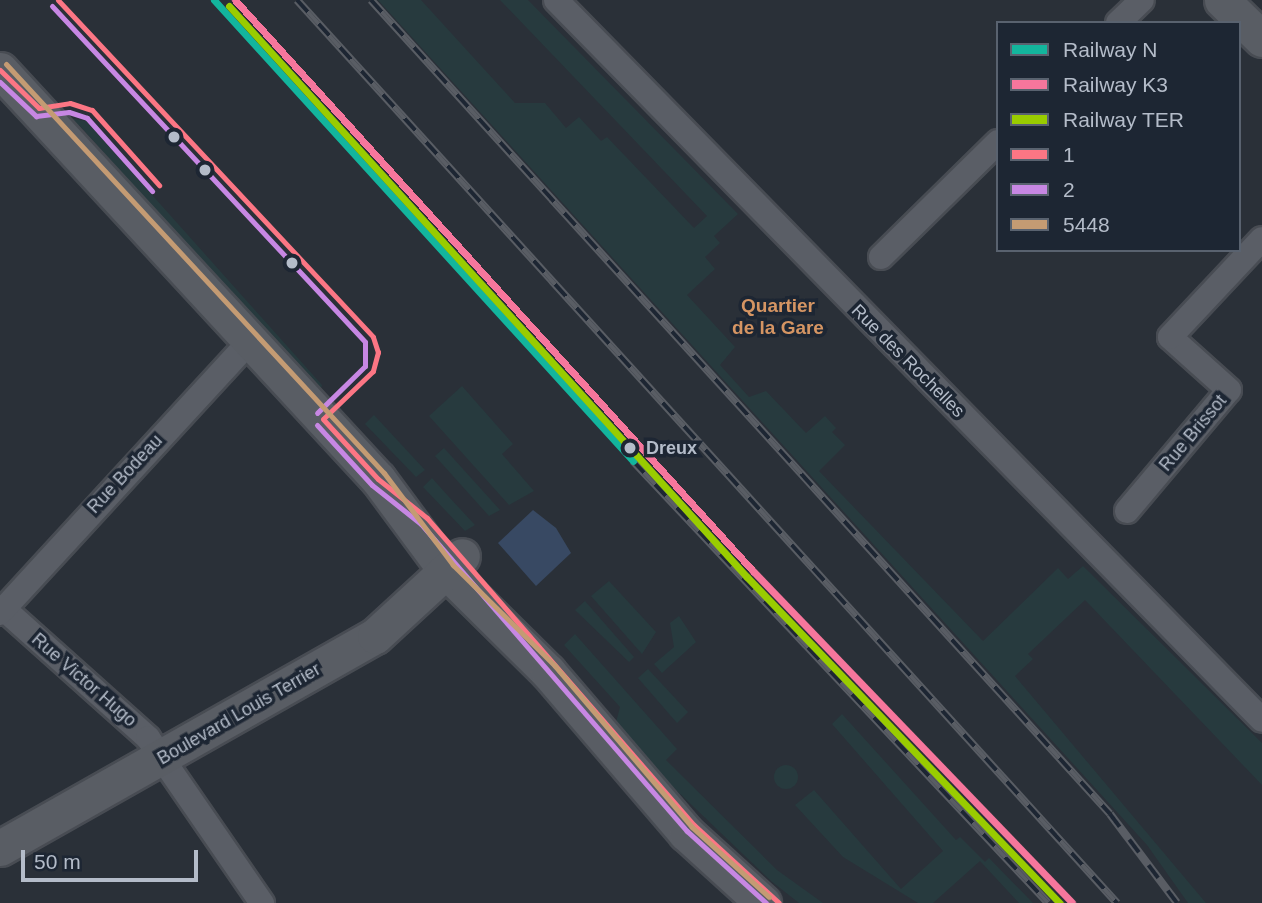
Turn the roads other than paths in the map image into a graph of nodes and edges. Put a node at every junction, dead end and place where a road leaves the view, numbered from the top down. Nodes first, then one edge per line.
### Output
1 (555, 0) edge
2 (1142, 0) edge
3 (1222, 0) edge
4 (1120, 21) edge
5 (1262, 39) edge
6 (0, 71) edge
7 (0, 99) edge
8 (996, 144) edge
9 (93, 170) junction
10 (1262, 239) edge
11 (881, 257) dead end
12 (250, 341) junction
13 (1127, 511) dead end
14 (454, 564) junction
15 (2, 612) edge
16 (1262, 720) edge
17 (165, 757) junction
18 (0, 848) edge
19 (262, 903) edge
20 (763, 903) edge
21 (779, 903) edge

1 - 16 street, Rue des Rochelles
2 - 4 street
3 - 5 main road
6 - 9 main road
7 - 9 main road
8 - 11 street
9 - 12 main road
10 - 13 street, Rue Brissot
12 - 14 main road
12 - 15 street, Rue Bodeau
14 - 17 main road, Boulevard Louis Terrier
14 - 20 main road
14 - 21 main road
15 - 17 street, Rue Victor Hugo
17 - 18 main road, Boulevard Louis Terrier
17 - 19 street, Rue Victor Hugo

